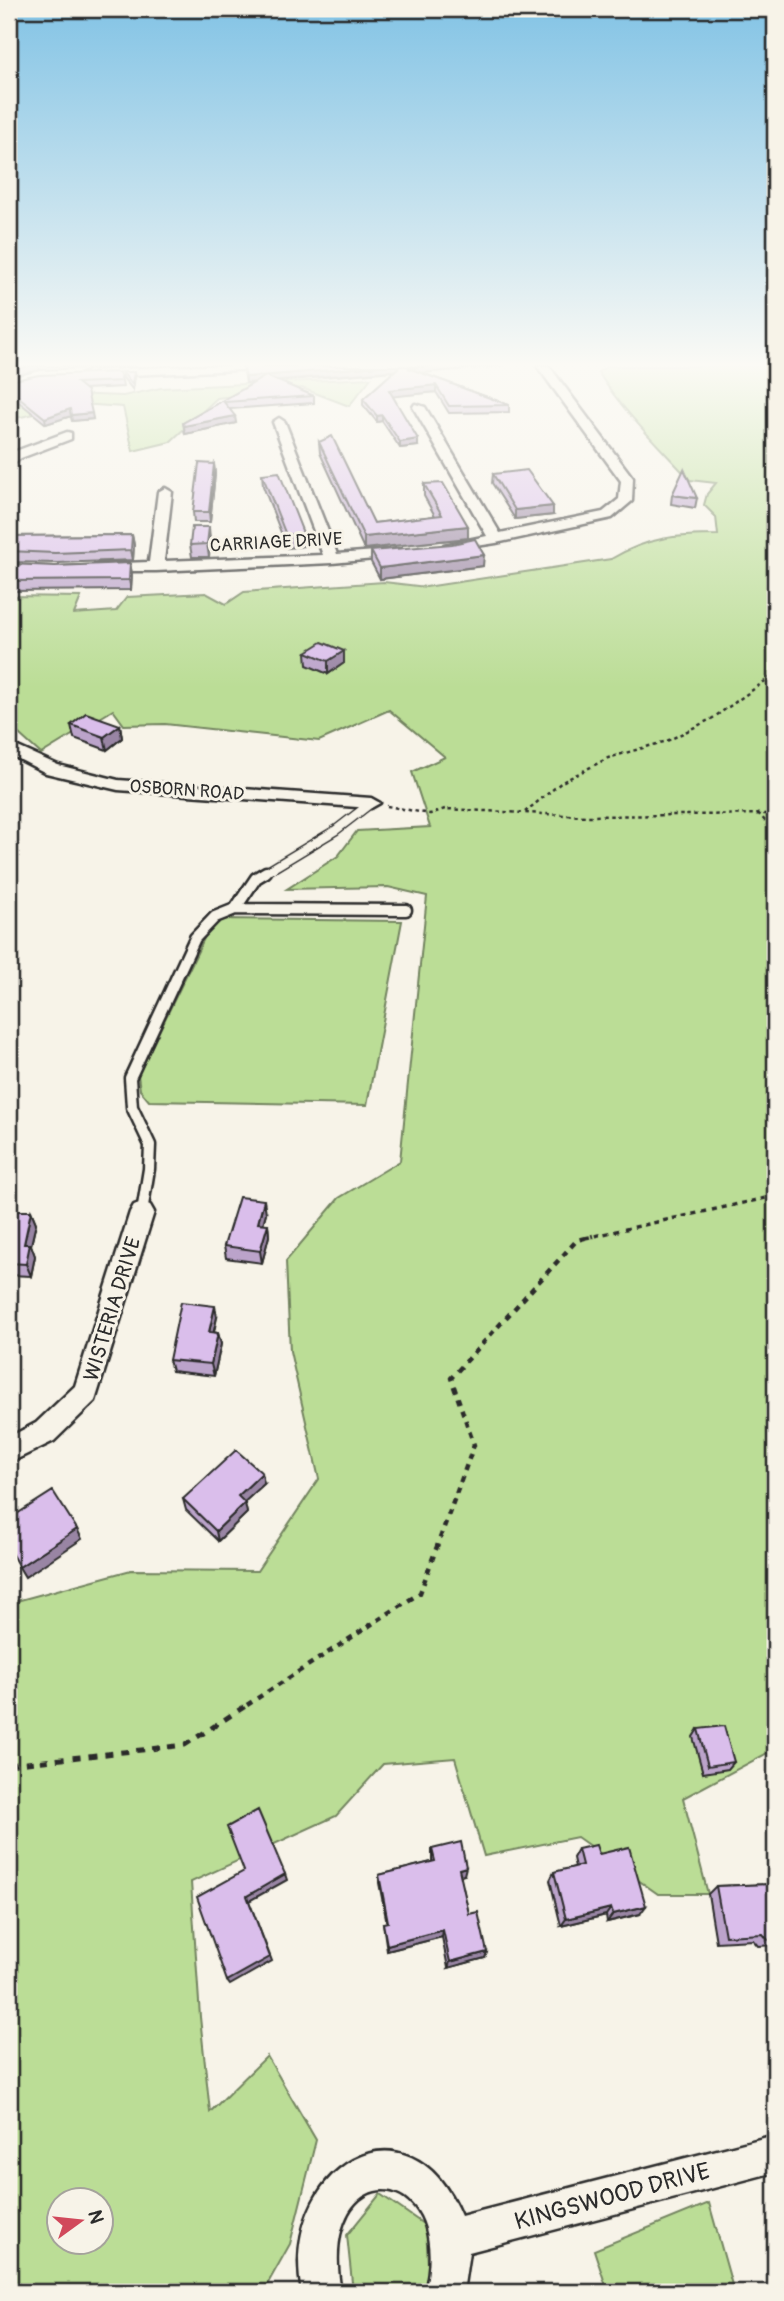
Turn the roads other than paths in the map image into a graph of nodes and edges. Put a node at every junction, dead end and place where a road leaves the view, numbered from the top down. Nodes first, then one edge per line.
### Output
1 (299, 473) edge
2 (458, 473) edge
3 (622, 473) edge
4 (165, 492) dead end
5 (496, 539) junction
6 (438, 549) edge
7 (411, 552) edge
8 (332, 559) junction
9 (156, 567) junction
10 (82, 569) edge
11 (9, 748) edge
12 (26, 758) junction
13 (9, 769) edge
14 (372, 803) joint
15 (235, 909) junction
16 (406, 910) dead end
17 (142, 1212) joint
18 (9, 1451) edge
19 (775, 2153) edge
20 (449, 2238) junction
21 (322, 2292) edge
22 (444, 2292) edge

1 - 8 street
2 - 5 street
3 - 5 street
4 - 9 street
5 - 6 street
7 - 8 street, CARRIAGE DRIVE
8 - 9 street, CARRIAGE DRIVE
9 - 10 street, CARRIAGE DRIVE
11 - 12 street, OSBORN ROAD
12 - 13 street
12 - 14 street, OSBORN ROAD
14 - 15 lane
15 - 16 lane
15 - 17 lane
17 - 18 street, WISTERIA DRIVE
19 - 20 street, KINGSWOOD DRIVE
20 - 21 street
20 - 22 street

